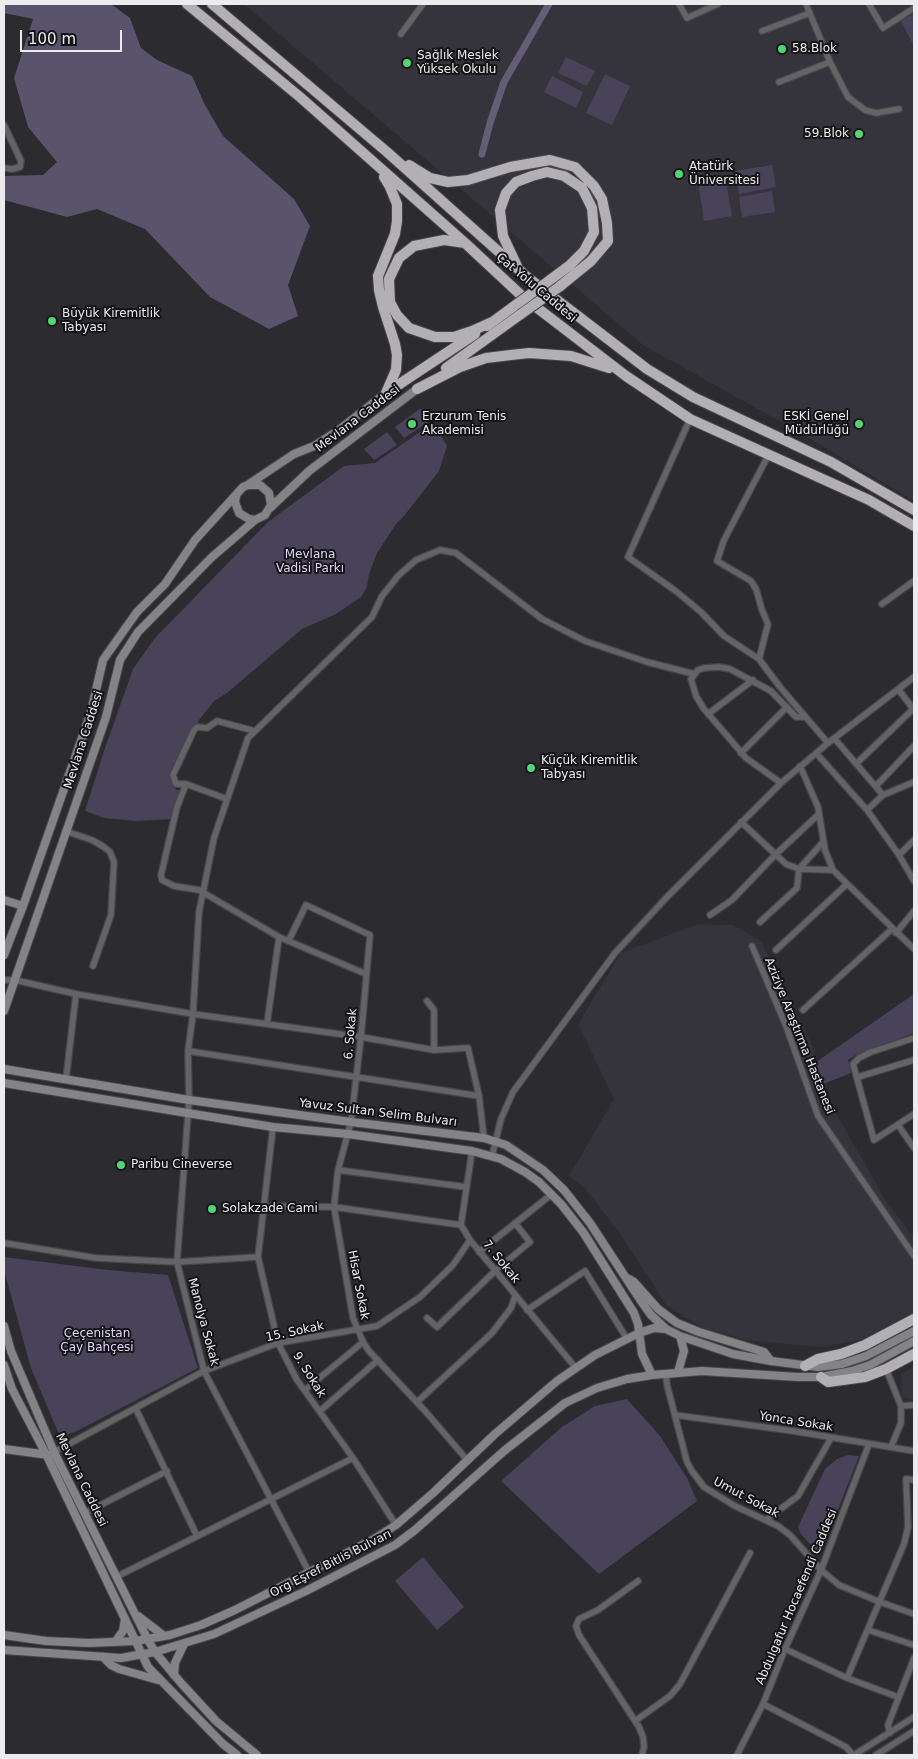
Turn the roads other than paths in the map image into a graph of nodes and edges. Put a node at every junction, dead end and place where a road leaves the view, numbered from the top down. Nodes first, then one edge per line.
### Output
1 (186, 4) edge
2 (212, 4) edge
3 (422, 4) edge
4 (679, 4) edge
5 (718, 4) edge
6 (806, 4) edge
7 (869, 4) edge
8 (914, 8) edge
9 (810, 13) junction
10 (762, 31) dead end
11 (401, 34) dead end
12 (830, 62) junction
13 (779, 82) dead end
14 (899, 109) dead end
15 (4, 125) edge
16 (387, 152) junction
17 (375, 163) junction
18 (4, 168) edge
19 (465, 243) junction
20 (518, 269) junction
21 (519, 309) junction
22 (492, 322) junction
23 (626, 376) junction
24 (417, 389) junction
25 (386, 393) junction
26 (690, 419) junction
27 (769, 454) junction
28 (248, 485) junction
29 (236, 496) junction
30 (270, 508) junction
31 (914, 510) edge
32 (255, 520) junction
33 (914, 526) edge
34 (914, 581) edge
35 (882, 604) dead end
36 (759, 659) junction
37 (694, 674) junction
38 (914, 677) edge
39 (753, 680) junction
40 (898, 690) junction
41 (786, 707) junction
42 (914, 709) edge
43 (91, 712) junction
44 (708, 714) junction
45 (106, 717) junction
46 (805, 717) junction
47 (255, 731) junction
48 (834, 738) junction
49 (828, 743) junction
50 (914, 746) edge
51 (816, 752) junction
52 (741, 753) junction
53 (856, 764) junction
54 (800, 766) junction
55 (914, 782) edge
56 (781, 783) junction
57 (186, 784) junction
58 (876, 786) junction
59 (883, 795) junction
60 (227, 799) junction
61 (867, 810) junction
62 (819, 814) junction
63 (741, 822) junction
64 (65, 831) junction
65 (914, 840) edge
66 (823, 842) junction
67 (775, 855) junction
68 (899, 855) junction
69 (799, 869) junction
70 (833, 870) junction
71 (914, 881) edge
72 (847, 884) junction
73 (203, 893) junction
74 (4, 900) edge
75 (23, 906) junction
76 (914, 911) edge
77 (710, 915) dead end
78 (760, 922) dead end
79 (894, 931) junction
80 (279, 937) junction
81 (289, 940) junction
82 (752, 946) dead end
83 (914, 949) edge
84 (776, 950) dead end
85 (4, 955) edge
86 (93, 966) dead end
87 (366, 974) junction
88 (4, 980) edge
89 (15, 980) junction
90 (76, 994) junction
91 (427, 1001) dead end
92 (803, 1010) dead end
93 (4, 1011) edge
94 (193, 1014) junction
95 (267, 1024) junction
96 (361, 1037) junction
97 (914, 1038) edge
98 (434, 1050) junction
99 (188, 1052) junction
100 (914, 1060) edge
101 (4, 1069) edge
102 (858, 1077) junction
103 (356, 1078) junction
104 (66, 1079) junction
105 (4, 1083) edge
106 (479, 1096) junction
107 (189, 1100) junction
108 (188, 1114) junction
109 (914, 1114) edge
110 (351, 1122) junction
111 (898, 1125) junction
112 (272, 1127) junction
113 (348, 1134) junction
114 (484, 1138) junction
115 (495, 1141) junction
116 (914, 1148) edge
117 (472, 1151) junction
118 (492, 1156) junction
119 (338, 1170) junction
120 (466, 1187) junction
121 (552, 1194) junction
122 (264, 1206) junction
123 (334, 1207) junction
124 (515, 1223) junction
125 (461, 1225) junction
126 (470, 1240) junction
127 (4, 1243) edge
128 (479, 1252) junction
129 (914, 1256) edge
130 (258, 1257) junction
131 (177, 1262) junction
132 (495, 1271) junction
133 (625, 1277) junction
134 (515, 1296) junction
135 (527, 1310) junction
136 (427, 1318) dead end
137 (914, 1319) edge
138 (4, 1326) edge
139 (666, 1328) junction
140 (357, 1330) junction
141 (914, 1331) edge
142 (639, 1333) junction
143 (680, 1336) junction
144 (627, 1339) junction
145 (914, 1341) edge
146 (363, 1342) junction
147 (278, 1343) junction
148 (914, 1354) edge
149 (378, 1360) junction
150 (771, 1361) junction
151 (4, 1365) edge
152 (805, 1366) junction
153 (575, 1367) junction
154 (886, 1369) junction
155 (204, 1371) junction
156 (678, 1372) junction
157 (666, 1374) junction
158 (652, 1375) junction
159 (821, 1377) junction
160 (305, 1390) junction
161 (417, 1402) junction
162 (914, 1405) edge
163 (901, 1406) junction
164 (136, 1408) junction
165 (320, 1411) junction
166 (675, 1415) junction
167 (831, 1438) junction
168 (869, 1444) junction
169 (891, 1447) junction
170 (4, 1449) edge
171 (914, 1451) edge
172 (51, 1454) junction
173 (353, 1458) junction
174 (468, 1461) junction
175 (167, 1471) junction
176 (914, 1480) edge
177 (271, 1500) junction
178 (85, 1513) junction
179 (767, 1520) junction
180 (396, 1525) junction
181 (911, 1528) edge
182 (198, 1536) junction
183 (750, 1553) dead end
184 (822, 1570) junction
185 (309, 1572) junction
186 (118, 1576) junction
187 (638, 1581) dead end
188 (880, 1602) junction
189 (136, 1614) junction
190 (914, 1614) edge
191 (125, 1619) junction
192 (868, 1630) junction
193 (4, 1635) edge
194 (164, 1636) junction
195 (148, 1640) junction
196 (115, 1642) junction
197 (136, 1642) junction
198 (184, 1644) junction
199 (914, 1645) edge
200 (785, 1649) junction
201 (4, 1650) edge
202 (156, 1652) junction
203 (140, 1655) junction
204 (103, 1658) junction
205 (914, 1658) edge
206 (174, 1675) junction
207 (847, 1678) junction
208 (158, 1680) junction
209 (898, 1697) junction
210 (763, 1704) junction
211 (914, 1717) edge
212 (635, 1721) junction
213 (914, 1731) edge
214 (890, 1733) junction
215 (237, 1755) edge
216 (257, 1755) edge
217 (642, 1755) edge
218 (737, 1755) edge
219 (853, 1755) edge
220 (876, 1755) edge

1 - 17 highway, Çat Yolu Caddesi
2 - 16 highway, Çat Yolu Caddesi
3 - 11 street
4 - 5 street
6 - 9 street
7 - 8 street
9 - 10 street
9 - 12 street
12 - 13 street
12 - 14 street
15 - 18 street
16 - 20 highway, Çat Yolu Caddesi
16 - 21 highway, bridge
17 - 19 highway, Çat Yolu Caddesi
17 - 25 highway
19 - 22 highway
19 - 23 highway, Çat Yolu Caddesi
20 - 21 highway, bridge
20 - 31 highway, Çat Yolu Caddesi
21 - 22 highway
21 - 24 highway
22 - 25 highway
23 - 24 highway
23 - 26 highway, Çat Yolu Caddesi
24 - 30 main road, Mevlana Caddesi
25 - 28 main road, Mevlana Caddesi
26 - 27 highway, Çat Yolu Caddesi
26 - 36 street
27 - 33 highway, Çat Yolu Caddesi
27 - 36 street
28 - 29 main road
28 - 30 main road
29 - 32 main road
29 - 43 main road, Mevlana Caddesi
30 - 32 main road
32 - 45 main road, Mevlana Caddesi
34 - 35 street
36 - 46 street
37 - 39 street
37 - 44 street
37 - 47 street, Manolya Sokak
38 - 40 street
39 - 41 street
39 - 44 street
40 - 42 street
40 - 48 street
41 - 46 street
41 - 52 street
42 - 53 street
43 - 45 main road
43 - 75 main road, Mevlana Caddesi
44 - 52 street
45 - 64 main road, Mevlana Caddesi
46 - 49 street
47 - 57 street
47 - 60 street, Manolya Sokak
48 - 49 street
48 - 53 street
49 - 51 street
50 - 58 street
51 - 54 street
51 - 61 street
52 - 56 street
53 - 58 street
54 - 56 street
54 - 62 street
55 - 59 street
56 - 63 street
57 - 60 street
57 - 73 street
58 - 59 street
59 - 61 street
60 - 73 street, Manolya Sokak
61 - 68 street
62 - 66 street
62 - 67 street
63 - 67 street
63 - 115 street
64 - 86 street
64 - 89 main road, Mevlana Caddesi
65 - 68 street
66 - 69 street
66 - 70 street
67 - 69 street
67 - 77 street
68 - 71 street
69 - 70 street
69 - 78 street
70 - 72 street
72 - 79 street
72 - 84 street
73 - 80 street
73 - 94 street, Manolya Sokak
74 - 75 main road
75 - 85 main road, Mevlana Caddesi
76 - 79 street
79 - 83 street
79 - 92 street
80 - 81 street
80 - 95 street
81 - 87 street
81 - 87 street, 6. Sokak
82 - 129 street, Aziziye Araştırma Hastanesi
87 - 96 street, 6. Sokak
88 - 89 street
89 - 90 street
89 - 93 main road, Mevlana Caddesi
90 - 94 street
90 - 104 street
91 - 98 street
94 - 95 street
94 - 99 street, Manolya Sokak
95 - 96 street
96 - 98 street
96 - 103 street, 6. Sokak
97 - 102 street
98 - 106 street
99 - 103 street
99 - 107 street, Manolya Sokak
100 - 102 street
101 - 104 main road, Yavuz Sultan Selim Bulvarı
102 - 111 street
103 - 106 street
103 - 110 street, 6. Sokak
104 - 107 main road, Yavuz Sultan Selim Bulvarı
105 - 108 main road, Yavuz Sultan Selim Bulvarı
106 - 114 street
107 - 108 street, Manolya Sokak
107 - 110 main road, Yavuz Sultan Selim Bulvarı
108 - 112 main road, Yavuz Sultan Selim Bulvarı
108 - 131 street, Manolya Sokak
109 - 111 street
110 - 113 street, 6. Sokak
110 - 114 main road, Yavuz Sultan Selim Bulvarı
111 - 116 street
112 - 113 main road, Yavuz Sultan Selim Bulvarı
112 - 122 street, 9. Sokak
113 - 117 main road, Yavuz Sultan Selim Bulvarı
113 - 119 street, Hisar Sokak
114 - 115 main road, Yavuz Sultan Selim Bulvarı
115 - 118 street
115 - 133 main road, Yavuz Sultan Selim Bulvarı
117 - 118 main road, Yavuz Sultan Selim Bulvarı
117 - 120 street
118 - 121 main road, Yavuz Sultan Selim Bulvarı
119 - 120 street
119 - 123 street, Hisar Sokak
120 - 125 street
121 - 124 street
121 - 142 main road, Yavuz Sultan Selim Bulvarı
122 - 123 street
122 - 130 street, 9. Sokak
123 - 125 street
123 - 140 street, Hisar Sokak
124 - 128 street
124 - 132 street
125 - 126 street, 7. Sokak
126 - 128 street, 7. Sokak
126 - 140 street, 15. Sokak
127 - 131 street
128 - 132 street, 7. Sokak
130 - 131 street
130 - 147 street, 9. Sokak
131 - 155 street, Manolya Sokak
132 - 134 street, 7. Sokak
132 - 136 street
133 - 139 main road, Yavuz Sultan Selim Bulvarı
133 - 150 main road
134 - 135 street, 7. Sokak
134 - 161 street
135 - 144 street
135 - 153 street, 7. Sokak
137 - 152 highway
138 - 172 main road, Mevlana Caddesi
139 - 142 main road
139 - 143 main road
140 - 146 street, Hisar Sokak
140 - 147 street, 15. Sokak
141 - 152 main road
142 - 144 main road
142 - 158 main road
143 - 150 main road
143 - 156 main road
144 - 153 main road
145 - 159 main road
146 - 149 street, Hisar Sokak
146 - 160 street
147 - 155 street, 15. Sokak
147 - 160 street, 9. Sokak
148 - 154 highway
149 - 161 street, Hisar Sokak
149 - 165 street
150 - 152 main road
151 - 172 main road, Mevlana Caddesi
153 - 174 main road
154 - 159 highway
154 - 163 street
155 - 164 street, 15. Sokak
155 - 177 street, Manolya Sokak
156 - 157 main road
156 - 159 main road
157 - 158 main road
157 - 166 street, Umut Sokak
158 - 198 main road, Org Eşref Bitlis Bulvarı
160 - 165 street, 9. Sokak
161 - 174 street, Hisar Sokak
162 - 163 street
163 - 169 street
164 - 172 street, 15. Sokak
164 - 175 street
165 - 173 street, 9. Sokak
166 - 167 street, Yonca Sokak
166 - 179 street, Umut Sokak
167 - 168 street, Yonca Sokak
167 - 179 street
168 - 169 street, Yonca Sokak
168 - 184 street, Abdulgafur Hocaefendi Caddesi
169 - 171 street, Yonca Sokak
170 - 172 main road
172 - 178 main road, Mevlana Caddesi
172 - 191 main road, Mevlana Caddesi
173 - 177 street
173 - 180 street, 9. Sokak
174 - 180 main road
175 - 178 street
175 - 182 street
176 - 181 street
177 - 182 street
177 - 185 street, Manolya Sokak
178 - 186 main road, Mevlana Caddesi
179 - 184 street, Umut Sokak
180 - 185 main road
181 - 188 street
182 - 186 street
183 - 212 street
184 - 188 street, Umut Sokak
184 - 200 street, Abdulgafur Hocaefendi Caddesi
185 - 194 main road
186 - 189 main road, Mevlana Caddesi
187 - 212 street
188 - 190 street, Umut Sokak
188 - 192 street
189 - 194 main road
189 - 195 main road, Mevlana Caddesi
191 - 196 main road
191 - 197 main road, Mevlana Caddesi
192 - 199 street
192 - 207 street
193 - 196 main road
194 - 195 main road
195 - 197 main road
195 - 202 main road, Mevlana Caddesi
196 - 197 main road
197 - 203 main road, Mevlana Caddesi
198 - 202 main road, Org Eşref Bitlis Bulvarı
198 - 206 main road
200 - 207 street
200 - 210 street, Abdulgafur Hocaefendi Caddesi
201 - 204 main road, Org Eşref Bitlis Bulvarı
202 - 203 main road, Org Eşref Bitlis Bulvarı
202 - 206 main road, Mevlana Caddesi
203 - 204 main road, Org Eşref Bitlis Bulvarı
203 - 208 main road, Mevlana Caddesi
204 - 208 main road
205 - 209 street
206 - 216 main road, Mevlana Caddesi
207 - 209 street
208 - 215 main road, Mevlana Caddesi
209 - 214 street
210 - 218 street, Abdulgafur Hocaefendi Caddesi
210 - 219 street
211 - 214 street
212 - 217 street
213 - 220 street
214 - 219 street

